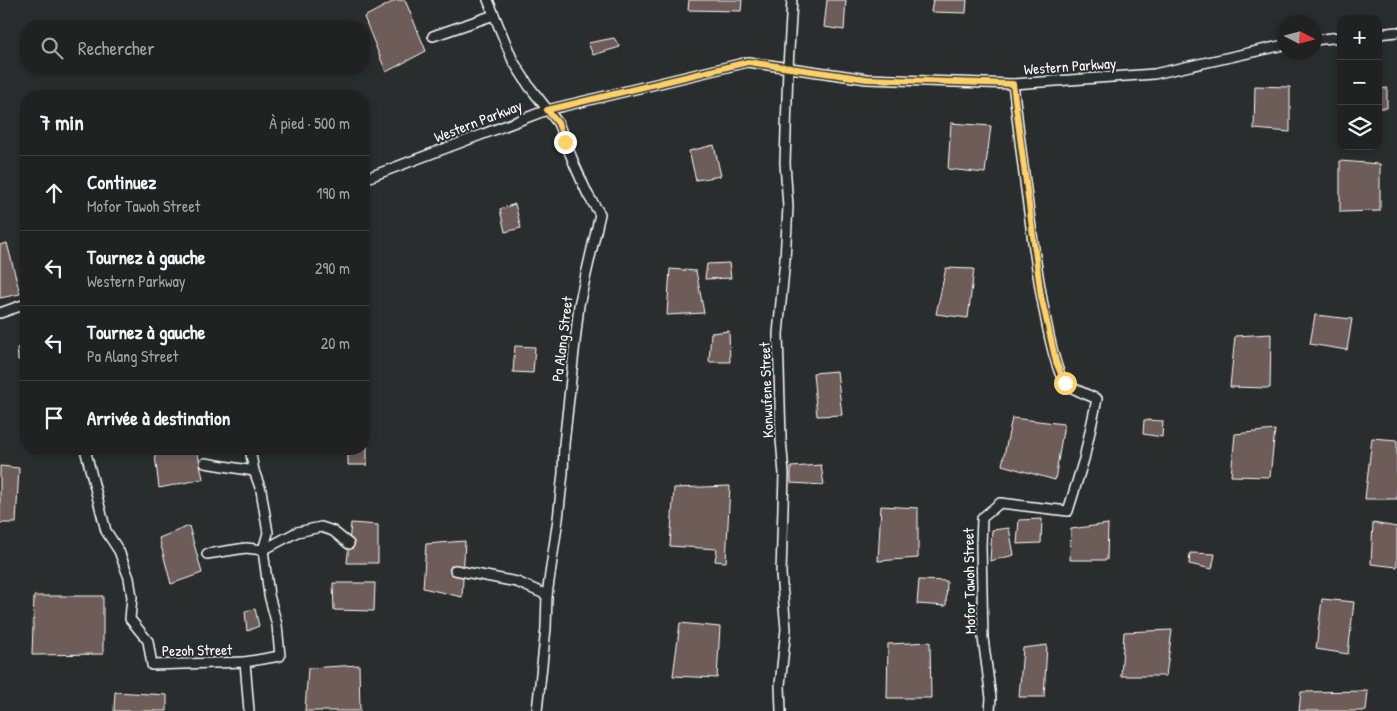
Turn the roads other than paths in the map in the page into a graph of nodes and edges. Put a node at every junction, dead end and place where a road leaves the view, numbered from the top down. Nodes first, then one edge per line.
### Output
1 (488, 0) edge
2 (792, 0) edge
3 (494, 15) junction
4 (1397, 32) edge
5 (1382, 34) edge
6 (433, 36) dead end
7 (1337, 37) edge
8 (1322, 39) edge
9 (1277, 47) edge
10 (788, 67) junction
11 (1013, 84) junction
12 (547, 110) junction
13 (370, 177) edge
14 (20, 306) edge
15 (0, 313) edge
16 (87, 455) edge
17 (251, 455) edge
18 (205, 463) dead end
19 (254, 471) junction
20 (349, 544) dead end
21 (263, 550) junction
22 (207, 554) dead end
23 (455, 570) dead end
24 (547, 595) junction
25 (245, 662) junction
26 (249, 711) edge
27 (537, 711) edge
28 (780, 711) edge
29 (990, 711) edge

1 - 3 street, Pa Alang Street
2 - 10 street, Konwufene Street
3 - 6 street
3 - 12 street, Pa Alang Street
4 - 5 street
7 - 8 street
9 - 11 street, Western Parkway
10 - 11 street, Western Parkway
10 - 12 street, Western Parkway
10 - 28 street, Konwufene Street
11 - 29 street, Mofor Tawoh Street
12 - 13 street, Western Parkway
12 - 24 street, Pa Alang Street
14 - 15 street
16 - 25 street, Pezoh Street
17 - 19 street
18 - 19 street
19 - 21 street
20 - 21 street
21 - 22 street
21 - 25 street
23 - 24 street
24 - 27 street, Pa Alang Street
25 - 26 street, Pezoh Street

